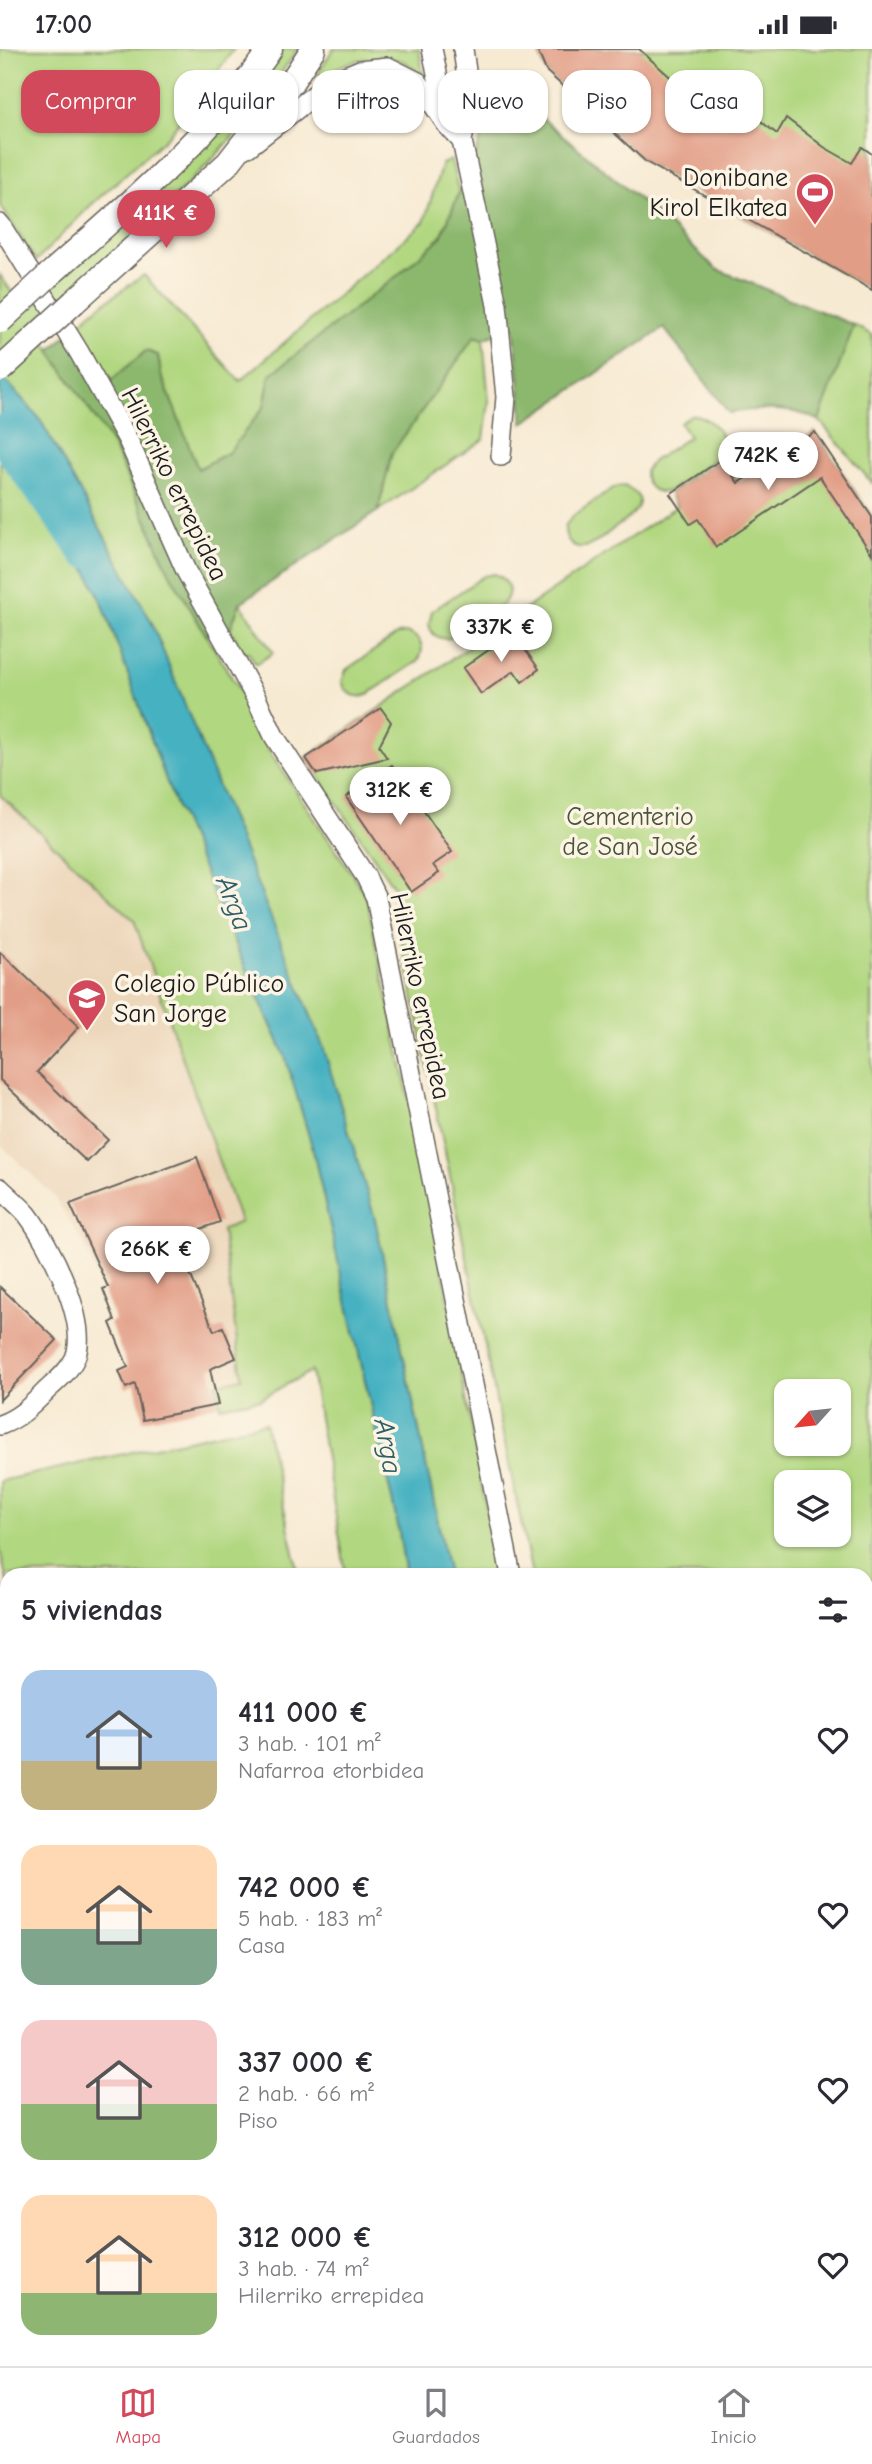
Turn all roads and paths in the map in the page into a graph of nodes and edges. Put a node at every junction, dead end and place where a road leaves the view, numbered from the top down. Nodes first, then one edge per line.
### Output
1 (270, 49) edge
2 (313, 49) edge
3 (432, 49) edge
4 (463, 49) edge
5 (438, 79) edge
6 (438, 112) edge
7 (454, 133) edge
8 (462, 141) junction
9 (228, 163) junction
10 (0, 224) edge
11 (0, 321) edge
12 (0, 370) edge
13 (501, 456) dead end
14 (0, 1188) edge
15 (0, 1425) edge
16 (510, 1568) edge

1 - 11 main road, bridge
2 - 9 main road
3 - 5 street
4 - 8 street
6 - 9 street
7 - 8 street
8 - 13 street
9 - 12 main road, bridge
10 - 16 street, Hilerriko errepidea
14 - 15 street

